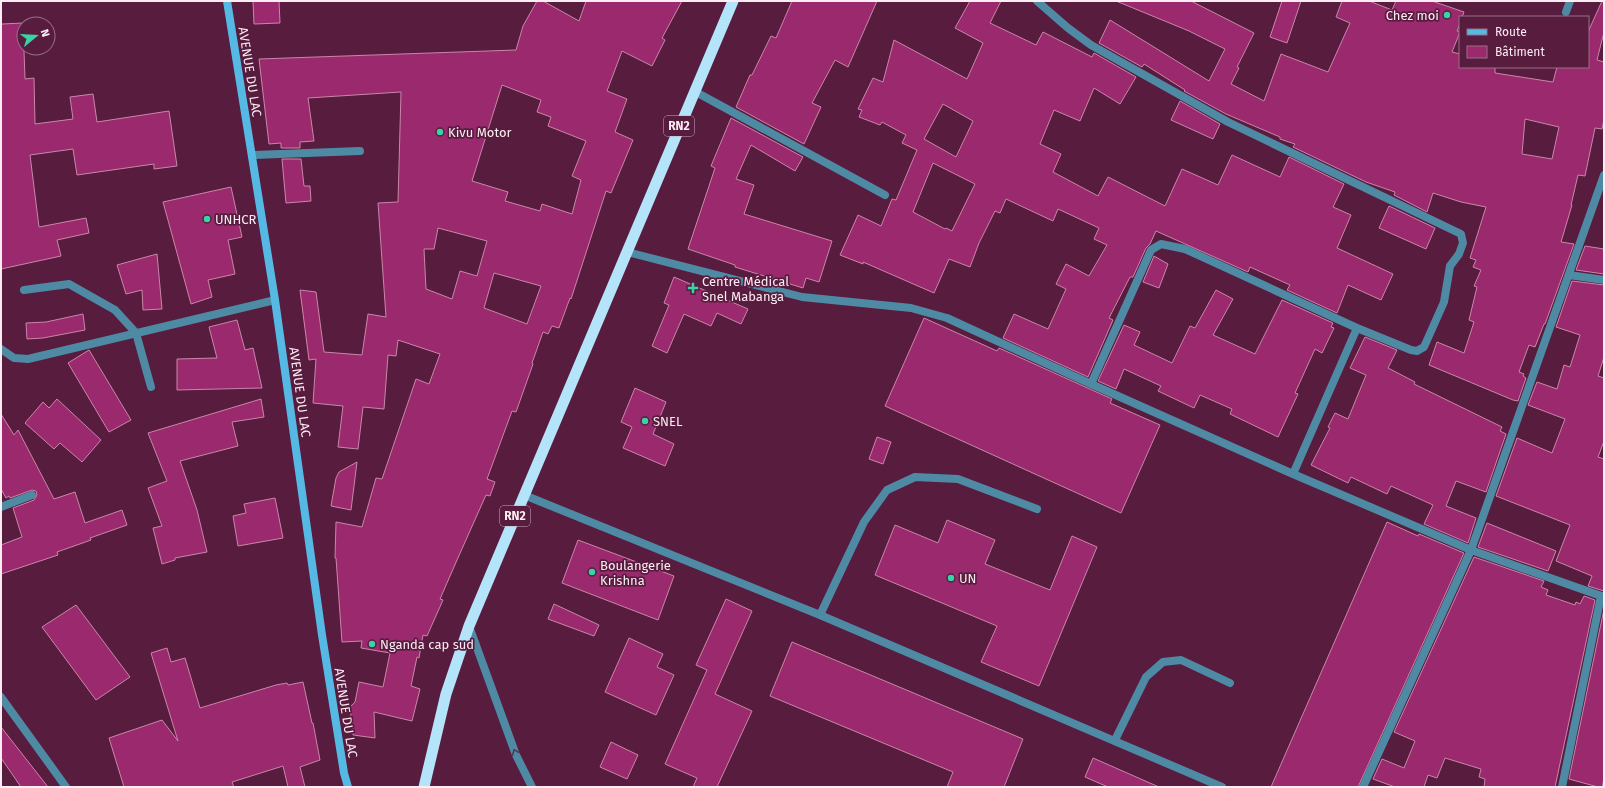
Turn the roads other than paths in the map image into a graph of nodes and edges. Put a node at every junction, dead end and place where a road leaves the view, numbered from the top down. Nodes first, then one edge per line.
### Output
1 (227, 1) edge
2 (733, 1) edge
3 (1037, 1) edge
4 (1570, 1) edge
5 (1566, 12) dead end
6 (694, 91) junction
7 (360, 151) dead end
8 (252, 156) junction
9 (1604, 175) edge
10 (884, 195) dead end
11 (627, 252) junction
12 (1569, 275) junction
13 (1604, 280) edge
14 (24, 290) dead end
15 (275, 300) junction
16 (1357, 328) junction
17 (136, 333) junction
18 (1, 349) edge
19 (1091, 384) junction
20 (150, 387) dead end
21 (1293, 474) junction
22 (32, 495) dead end
23 (524, 495) junction
24 (1, 507) edge
25 (1037, 509) dead end
26 (1471, 550) junction
27 (1603, 596) edge
28 (820, 614) junction
29 (469, 626) junction
30 (1230, 683) dead end
31 (1, 698) edge
32 (1115, 740) junction
33 (66, 787) edge
34 (348, 787) edge
35 (424, 787) edge
36 (532, 787) edge
37 (1222, 787) edge
38 (1363, 787) edge
39 (1562, 787) edge

1 - 8 main road, AVENUE DU LAC
2 - 6 highway, RN2
3 - 16 street
4 - 5 street
6 - 10 street
6 - 11 highway, RN2
7 - 8 street
8 - 15 main road, AVENUE DU LAC
9 - 12 street
11 - 19 street
11 - 23 highway, RN2
12 - 13 street
12 - 26 street
14 - 17 street
15 - 17 street
15 - 34 main road, AVENUE DU LAC
16 - 19 street
16 - 21 street
17 - 18 street
17 - 20 street
19 - 21 street
21 - 26 street
22 - 24 street
23 - 28 street
23 - 29 highway, RN2
25 - 28 street
26 - 27 street
26 - 38 street
27 - 39 street
28 - 32 street
29 - 35 highway, RN2
36 -> 29 street
30 - 32 street
31 - 33 street
32 - 37 street

